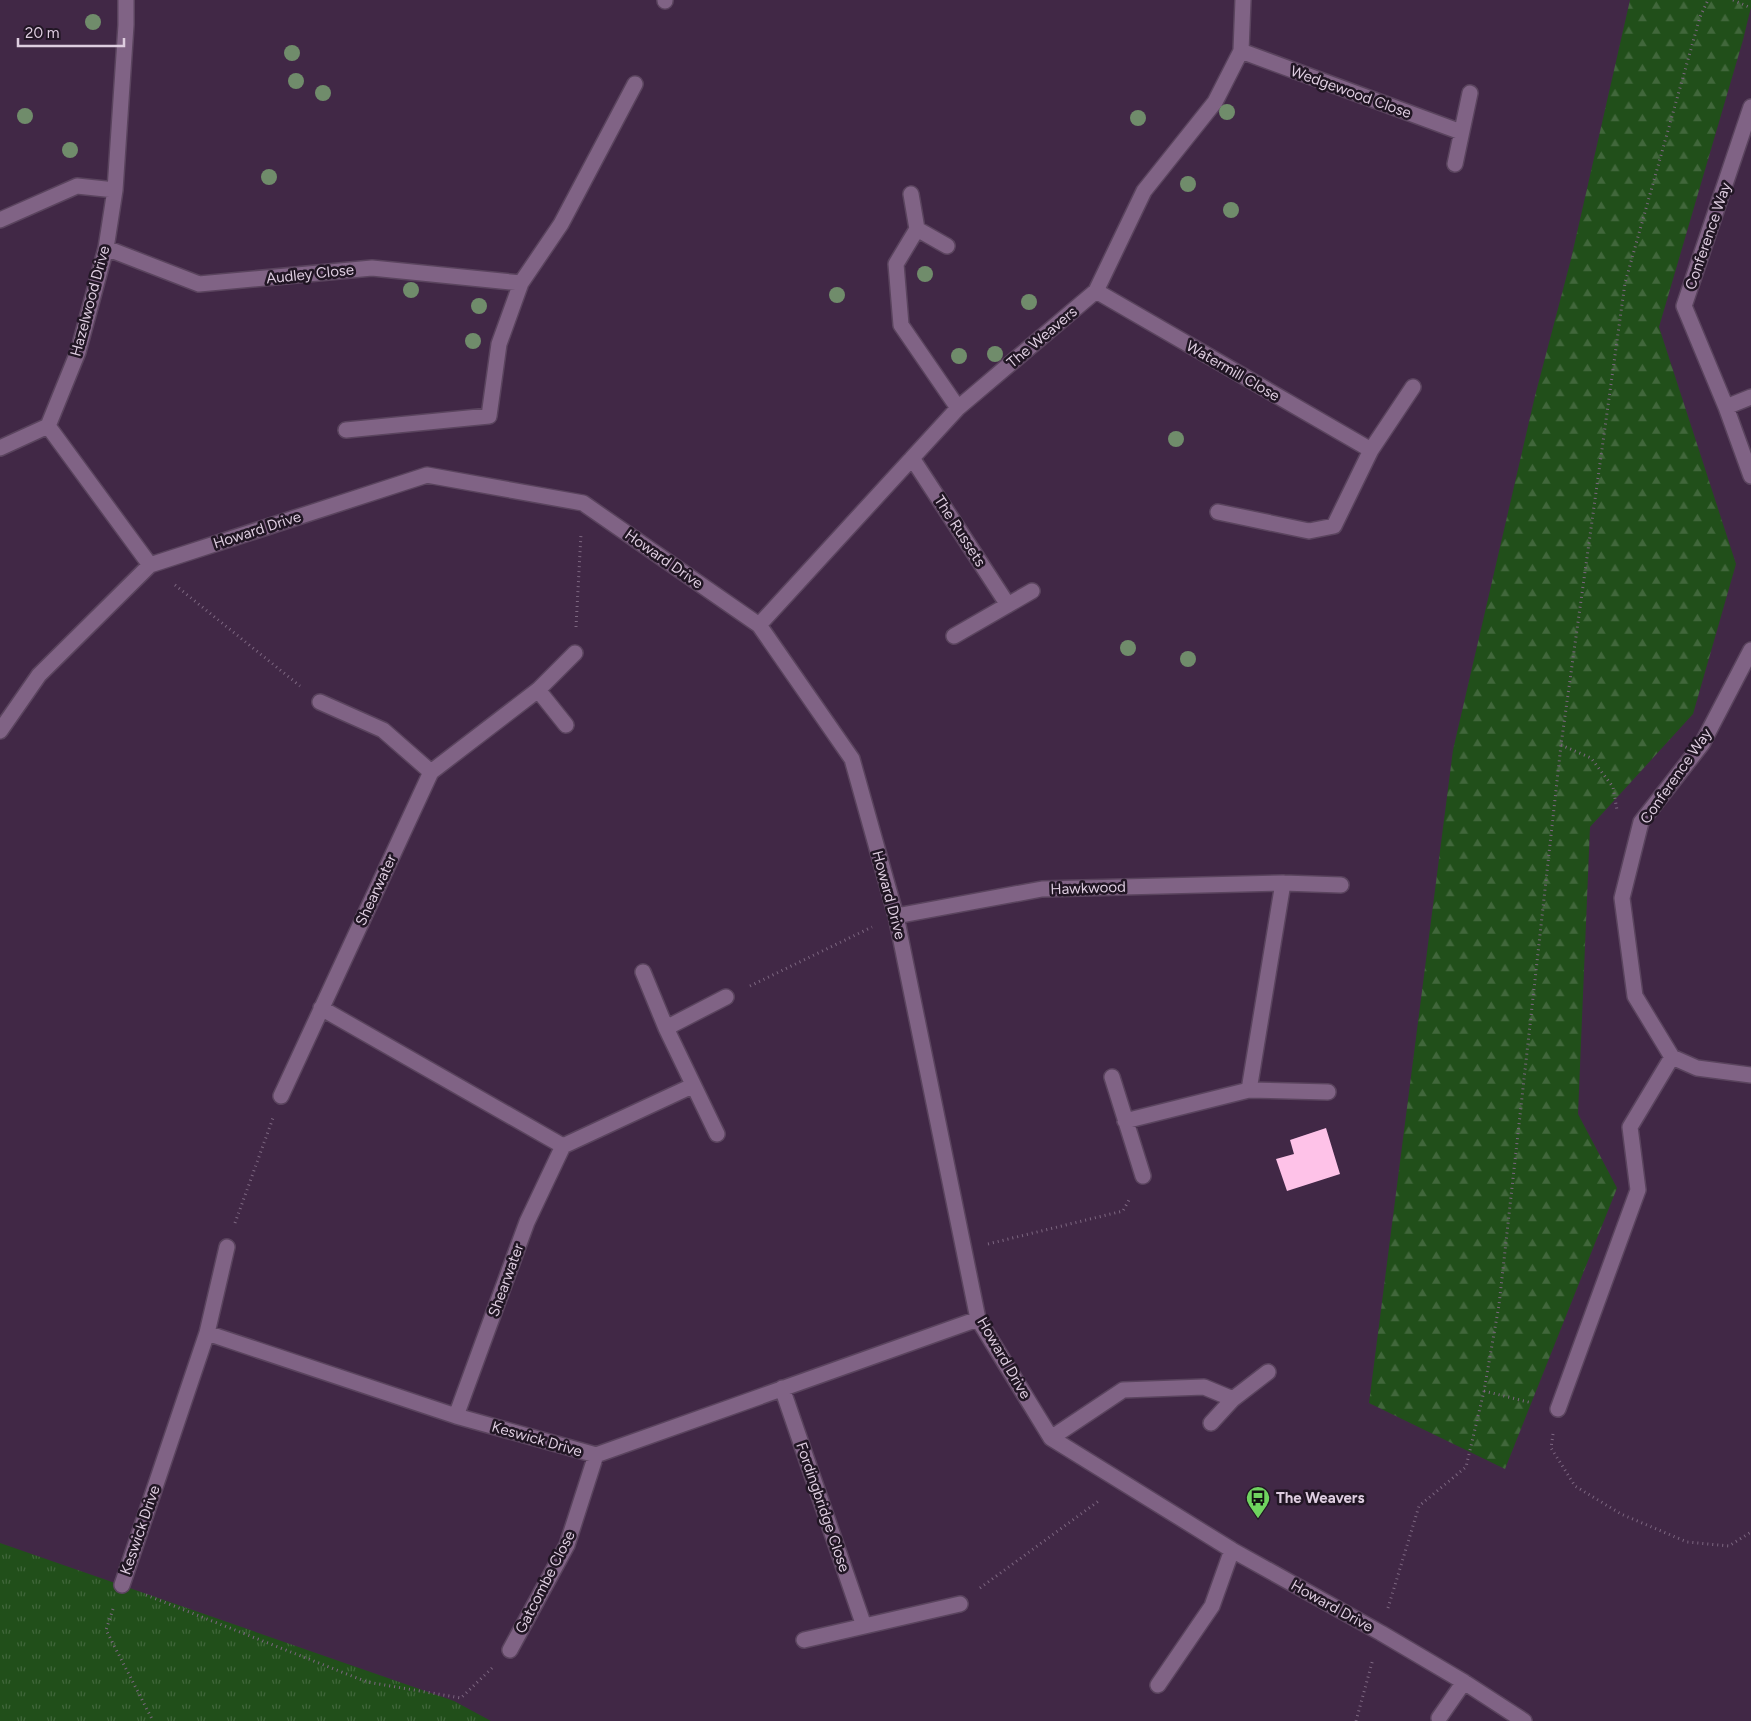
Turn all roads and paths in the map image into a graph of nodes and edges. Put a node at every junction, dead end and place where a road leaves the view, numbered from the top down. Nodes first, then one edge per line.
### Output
1 (126, 0) edge
2 (1243, 0) edge
3 (1708, 0) edge
4 (1733, 0) edge
5 (1751, 8) edge
6 (1241, 51) junction
7 (636, 84) dead end
8 (1470, 93) dead end
9 (1751, 107) edge
10 (1461, 132) junction
11 (1455, 164) dead end
12 (115, 190) junction
13 (910, 194) dead end
14 (0, 220) edge
15 (917, 229) junction
16 (947, 246) dead end
17 (106, 248) junction
18 (521, 283) junction
19 (1096, 291) junction
20 (1413, 387) dead end
21 (1751, 397) edge
22 (1726, 407) junction
23 (958, 408) junction
24 (48, 426) junction
25 (346, 430) dead end
26 (0, 448) edge
27 (1371, 450) junction
28 (912, 458) junction
29 (1751, 476) edge
30 (583, 502) junction
31 (1218, 512) dead end
32 (150, 565) junction
33 (1032, 591) dead end
34 (1008, 605) junction
35 (758, 625) junction
36 (954, 636) dead end
37 (1751, 650) edge
38 (575, 653) joint
39 (538, 690) junction
40 (320, 702) joint
41 (566, 725) dead end
42 (0, 731) edge
43 (1561, 744) junction
44 (431, 772) junction
45 (1617, 812) dead end
46 (1283, 883) junction
47 (1341, 886) dead end
48 (896, 916) junction
49 (643, 972) dead end
50 (726, 997) joint
51 (320, 1008) junction
52 (666, 1028) junction
53 (1672, 1057) junction
54 (1751, 1075) edge
55 (1112, 1077) dead end
56 (692, 1086) junction
57 (1249, 1090) junction
58 (1328, 1092) dead end
59 (280, 1096) joint
60 (1125, 1121) junction
61 (717, 1134) dead end
62 (563, 1146) junction
63 (1143, 1176) joint
64 (226, 1247) joint
65 (966, 1249) junction
66 (978, 1319) junction
67 (207, 1333) junction
68 (1268, 1372) dead end
69 (782, 1388) junction
70 (1484, 1391) junction
71 (1233, 1399) junction
72 (1558, 1409) junction
73 (456, 1416) junction
74 (1211, 1423) dead end
75 (1051, 1438) junction
76 (596, 1455) junction
77 (1123, 1483) junction
78 (1751, 1532) edge
79 (1232, 1550) junction
80 (122, 1585) junction
81 (960, 1604) joint
82 (864, 1626) junction
83 (1381, 1633) junction
84 (804, 1640) dead end
85 (510, 1650) joint
86 (1464, 1682) junction
87 (1158, 1685) dead end
88 (1439, 1718) dead end
89 (153, 1721) edge
90 (1356, 1721) edge
91 (1524, 1721) edge

1 - 12 street, Hazelwood Drive
2 - 6 street, The Weavers
3 - 43 path
4 - 5 path
6 - 10 street, Wedgewood Close
6 - 19 street, The Weavers
7 - 18 street
8 - 10 street
9 - 22 street, Conference Way
10 - 11 street
12 - 14 street
12 - 17 street, Hazelwood Drive
13 - 15 street
15 - 16 street
15 - 23 street
17 - 18 street, Audley Close
17 - 24 street, Hazelwood Drive
18 - 25 street
19 - 23 street, The Weavers
19 - 27 street, Watermill Close
20 - 27 street
21 - 22 street
22 - 29 street, Conference Way
23 - 28 street, The Weavers
24 - 26 street
24 - 32 street
27 - 31 street
28 - 34 street, The Russets
28 - 35 street, The Weavers
30 - 32 street, Howard Drive
30 - 35 street, Howard Drive
30 - 38 path
32 - 40 path
32 - 42 street, Howard Drive
33 - 34 street
34 - 36 street
35 - 48 street, Howard Drive
37 - 53 street, Conference Way
38 - 39 street, Shearwater
39 - 41 street
39 - 44 street, Shearwater
40 - 44 street
43 - 45 path
43 - 70 path
44 - 51 street, Shearwater
46 - 47 street, Hawkwood
46 - 48 street, Hawkwood
46 - 57 street
48 - 50 path
48 - 65 street, Howard Drive
49 - 52 street
50 - 52 street
51 - 59 street, Shearwater
51 - 62 street
52 - 56 street
53 - 54 street
53 - 72 street
55 - 60 street
56 - 61 street
56 - 62 street
57 - 58 street
57 - 60 street
59 - 64 path
60 - 63 street
62 - 73 street, Shearwater
63 - 65 path
64 - 67 street, Keswick Drive
65 - 66 street, Howard Drive
66 - 69 street, Keswick Drive
66 - 75 street, Howard Drive
67 - 73 street, Keswick Drive
67 - 80 street, Keswick Drive
68 - 71 street
69 - 76 street, Keswick Drive
69 - 82 street, Fordingbridge Close
70 - 72 path
70 - 83 path
71 - 74 street
71 - 75 street
72 - 78 path
73 - 76 street, Keswick Drive
75 - 77 street, Howard Drive
76 - 85 street, Gatcombe Close
77 - 79 street, Howard Drive
77 - 81 path
79 - 83 street, Howard Drive
79 - 87 street
80 - 85 path
80 - 89 path
81 - 82 street
82 - 84 street
83 - 86 street, Howard Drive
83 - 90 path
86 - 88 street
86 - 91 street, Howard Drive

